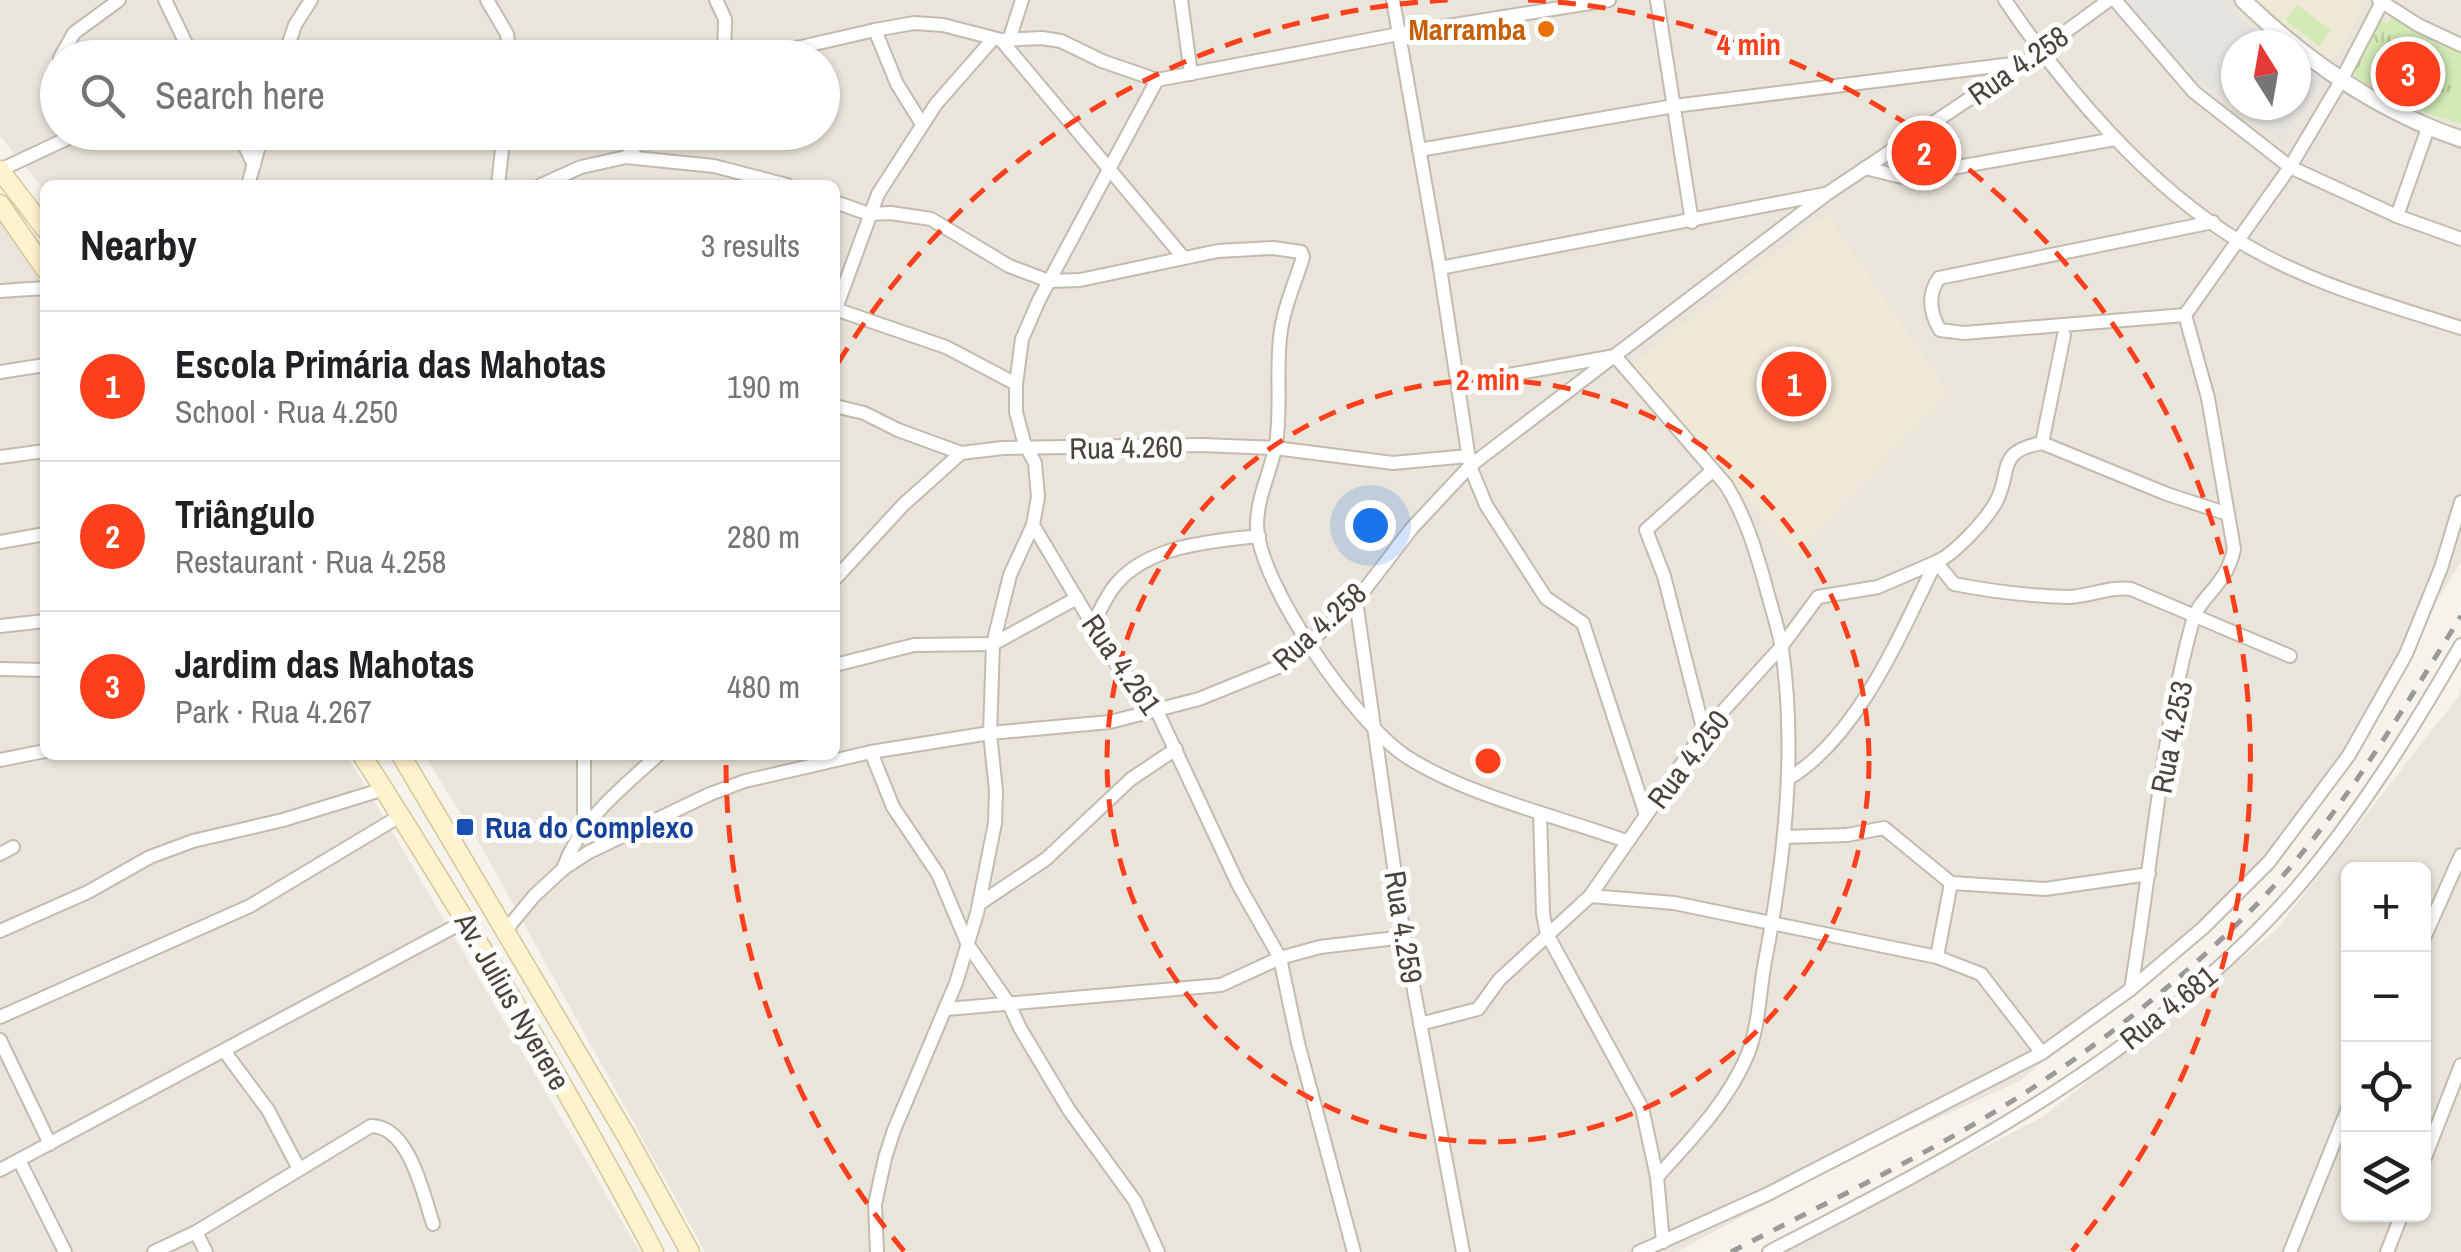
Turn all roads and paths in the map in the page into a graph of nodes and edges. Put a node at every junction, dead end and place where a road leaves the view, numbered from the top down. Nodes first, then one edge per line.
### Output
1 (118, 0) edge
2 (164, 0) edge
3 (311, 0) edge
4 (487, 0) edge
5 (716, 0) edge
6 (1022, 0) edge
7 (1181, 0) edge
8 (1393, 0) edge
9 (1609, 0) edge
10 (1657, 0) edge
11 (2005, 0) edge
12 (2112, 0) edge
13 (2243, 0) edge
14 (2381, 1) edge
15 (875, 30) junction
16 (1399, 34) junction
17 (70, 40) edge
18 (184, 40) edge
19 (291, 40) edge
20 (508, 40) edge
21 (726, 40) edge
22 (831, 40) edge
23 (1001, 40) junction
24 (2461, 45) edge
25 (2039, 51) junction
26 (2023, 63) junction
27 (1191, 74) junction
28 (2341, 81) junction
29 (1154, 85) junction
30 (1674, 106) junction
31 (922, 124) junction
32 (2428, 128) junction
33 (2115, 139) junction
34 (2461, 139) edge
35 (40, 148) edge
36 (247, 150) edge
37 (259, 150) edge
38 (502, 150) edge
39 (632, 150) edge
40 (1419, 150) junction
41 (626, 157) junction
42 (254, 165) junction
43 (2290, 167) junction
44 (1866, 168) junction
45 (0, 170) edge
46 (1110, 170) junction
47 (250, 180) edge
48 (499, 180) edge
49 (553, 180) edge
50 (768, 180) edge
51 (1828, 194) junction
52 (0, 204) edge
53 (840, 204) edge
54 (869, 214) junction
55 (2397, 216) junction
56 (40, 222) edge
57 (1692, 222) junction
58 (2213, 222) junction
59 (2461, 239) edge
60 (2238, 241) junction
61 (1182, 257) junction
62 (40, 262) edge
63 (1440, 268) junction
64 (1050, 281) junction
65 (40, 288) edge
66 (0, 291) edge
67 (840, 296) edge
68 (840, 312) edge
69 (2185, 315) junction
70 (2461, 328) edge
71 (2064, 335) dead end
72 (1615, 356) junction
73 (40, 365) edge
74 (0, 372) edge
75 (1016, 384) junction
76 (1458, 384) junction
77 (840, 404) edge
78 (2042, 443) junction
79 (1276, 448) junction
80 (1028, 449) junction
81 (40, 451) edge
82 (961, 453) junction
83 (0, 457) edge
84 (1469, 461) junction
85 (1713, 470) junction
86 (2461, 502) edge
87 (2228, 514) junction
88 (1033, 525) junction
89 (40, 535) edge
90 (1259, 536) junction
91 (0, 542) edge
92 (1936, 562) junction
93 (840, 574) edge
94 (1077, 598) junction
95 (1356, 601) junction
96 (2194, 615) junction
97 (40, 622) edge
98 (1093, 624) junction
99 (0, 626) edge
100 (994, 644) junction
101 (1308, 645) junction
102 (2461, 645) edge
103 (1782, 648) junction
104 (2290, 656) dead end
105 (840, 664) edge
106 (0, 670) edge
107 (40, 670) edge
108 (1158, 711) junction
109 (1372, 728) junction
110 (990, 732) junction
111 (1704, 732) junction
112 (1176, 749) junction
113 (40, 751) edge
114 (872, 752) junction
115 (0, 760) edge
116 (365, 760) edge
117 (404, 760) edge
118 (584, 760) edge
119 (653, 760) edge
120 (838, 760) edge
121 (840, 760) edge
122 (1788, 779) junction
123 (384, 789) junction
124 (1540, 812) junction
125 (1646, 815) junction
126 (400, 816) junction
127 (584, 825) junction
128 (1784, 838) junction
129 (1626, 841) junction
130 (2461, 855) edge
131 (563, 870) junction
132 (2149, 874) junction
133 (1951, 883) junction
134 (1590, 896) junction
135 (979, 904) junction
136 (467, 920) junction
137 (2431, 922) edge
138 (1774, 923) junction
139 (506, 930) junction
140 (0, 931) edge
141 (1547, 934) junction
142 (1404, 937) junction
143 (968, 945) junction
144 (1937, 957) junction
145 (1280, 958) junction
146 (2131, 988) junction
147 (1009, 1004) junction
148 (947, 1010) junction
149 (0, 1017) edge
150 (1420, 1024) junction
151 (0, 1040) edge
152 (225, 1052) junction
153 (2042, 1053) junction
154 (2461, 1065) edge
155 (2341, 1125) edge
156 (2431, 1142) edge
157 (50, 1144) junction
158 (19, 1160) junction
159 (298, 1167) junction
160 (0, 1170) edge
161 (1657, 1177) junction
162 (2399, 1222) edge
163 (433, 1224) dead end
164 (196, 1232) junction
165 (1663, 1242) junction
166 (65, 1252) edge
167 (154, 1252) edge
168 (206, 1252) edge
169 (654, 1252) edge
170 (690, 1252) edge
171 (877, 1252) edge
172 (1158, 1252) edge
173 (1354, 1252) edge
174 (1464, 1252) edge
175 (1639, 1252) edge
176 (1769, 1252) edge
177 (2290, 1252) edge
178 (2387, 1252) edge

1 - 17 street
2 - 18 street
3 - 19 street
4 - 20 street
5 - 21 street
6 - 23 street
7 - 27 street
8 - 16 street
9 - 16 street
10 - 30 street
11 - 25 street
12 - 25 street, Rua 4.258
12 - 43 street
13 - 28 street
14 - 24 street
14 - 28 street
15 - 22 street
15 - 23 street
15 - 31 street
16 - 27 street
16 - 40 street
23 - 29 street
23 - 31 street
23 - 46 street
25 - 26 street, Rua 4.258
25 - 33 street
26 - 30 street
26 - 44 street, Rua 4.258
27 - 29 street
28 - 32 street
28 - 43 street
29 - 46 street
30 - 40 street
30 - 57 street
31 - 54 street
32 - 34 street
32 - 55 street
33 - 44 street
33 - 58 street
35 - 45 street
36 - 42 street
37 - 42 street
38 - 48 street
39 - 41 street
40 - 63 street
41 - 49 street
41 - 50 street
42 - 47 street
43 - 55 street
43 - 60 street
44 - 51 street, Rua 4.258
45 - 56 main road
46 - 61 street
46 - 64 street
51 - 57 street
51 - 72 street, Rua 4.258
52 - 62 main road
53 - 54 street
54 - 64 street
54 - 67 street
55 - 59 street
57 - 63 street
58 - 60 street
58 - 69 street
60 - 69 street
60 - 70 street
61 - 64 street
61 - 79 street
63 - 76 street
64 - 75 street
65 - 66 street
68 - 75 street
69 - 87 street, Rua 4.253
71 - 78 street
72 - 76 street
72 - 84 street, Rua 4.258
72 - 85 street
73 - 74 street
75 - 80 street
76 - 84 street
77 - 82 street
78 - 87 street
78 - 92 street
79 - 80 street, Rua 4.260
79 - 84 street, Rua 4.260
79 - 90 street
80 - 82 street, Rua 4.260
80 - 88 street
81 - 83 street
82 - 93 street
84 - 95 street, Rua 4.258
84 - 125 street
85 - 103 street
85 - 111 street
86 - 146 street
87 - 96 street, Rua 4.253
88 - 94 street, Rua 4.261
88 - 100 street
89 - 91 street
90 - 98 street
90 - 101 street
92 - 96 street
92 - 103 street, Rua 4.250
92 - 122 street
94 - 98 street, Rua 4.261
94 - 100 street
95 - 101 street, Rua 4.258
95 - 109 street, Rua 4.259
96 - 104 street
96 - 132 street, Rua 4.253
97 - 99 street
98 - 108 street, Rua 4.261
100 - 105 street
100 - 110 street
101 - 108 street, Rua 4.258
101 - 109 street
102 - 176 street, Rua 4.681
103 - 111 street, Rua 4.250
103 - 122 street
106 - 107 street
108 - 110 street, Rua 4.258
108 - 112 street, Rua 4.261
109 - 124 street
109 - 142 street, Rua 4.259
110 - 114 street, Rua 4.258
110 - 135 street
111 - 125 street, Rua 4.250
112 - 135 street
112 - 145 street, Rua 4.261
113 - 115 street
114 - 121 street, Rua 4.258
114 - 143 street
116 - 123 main road, Av. Julius Nyerere
117 - 139 main road, Av. Julius Nyerere
118 - 127 street
119 - 127 street
120 - 131 street, Rua 4.258
122 - 128 street
123 - 126 main road, Av. Julius Nyerere
123 - 140 street
124 - 129 street
124 - 141 street
125 - 129 street, Rua 4.250
126 - 136 main road, Av. Julius Nyerere
126 - 149 street
127 - 131 street
128 - 133 street
128 - 138 street
129 - 134 street, Rua 4.250
130 - 137 street
131 - 139 street, Rua 4.258
132 - 133 street
132 - 146 street, Rua 4.253
133 - 144 street
134 - 138 street
134 - 141 street, Rua 4.250
135 - 143 street
136 - 152 street
136 - 169 main road, Av. Julius Nyerere
138 - 144 street
138 - 161 street
139 - 170 main road, Av. Julius Nyerere
141 - 150 street, Rua 4.250
141 - 161 street
142 - 145 street
142 - 150 street, Rua 4.259
143 - 147 street
143 - 148 street
144 - 153 street
145 - 147 street
145 - 173 street, Rua 4.261
146 - 153 street
147 - 148 street
147 - 172 street
148 - 171 street
150 - 174 street, Rua 4.259
151 - 157 street
152 - 157 street
152 - 159 street
153 - 165 street
154 - 156 street
155 - 177 street
157 - 158 street
158 - 160 street
158 - 166 street
159 - 163 street
159 - 164 street
161 - 165 street
162 - 178 street
164 - 167 street
164 - 168 street
165 - 175 street

